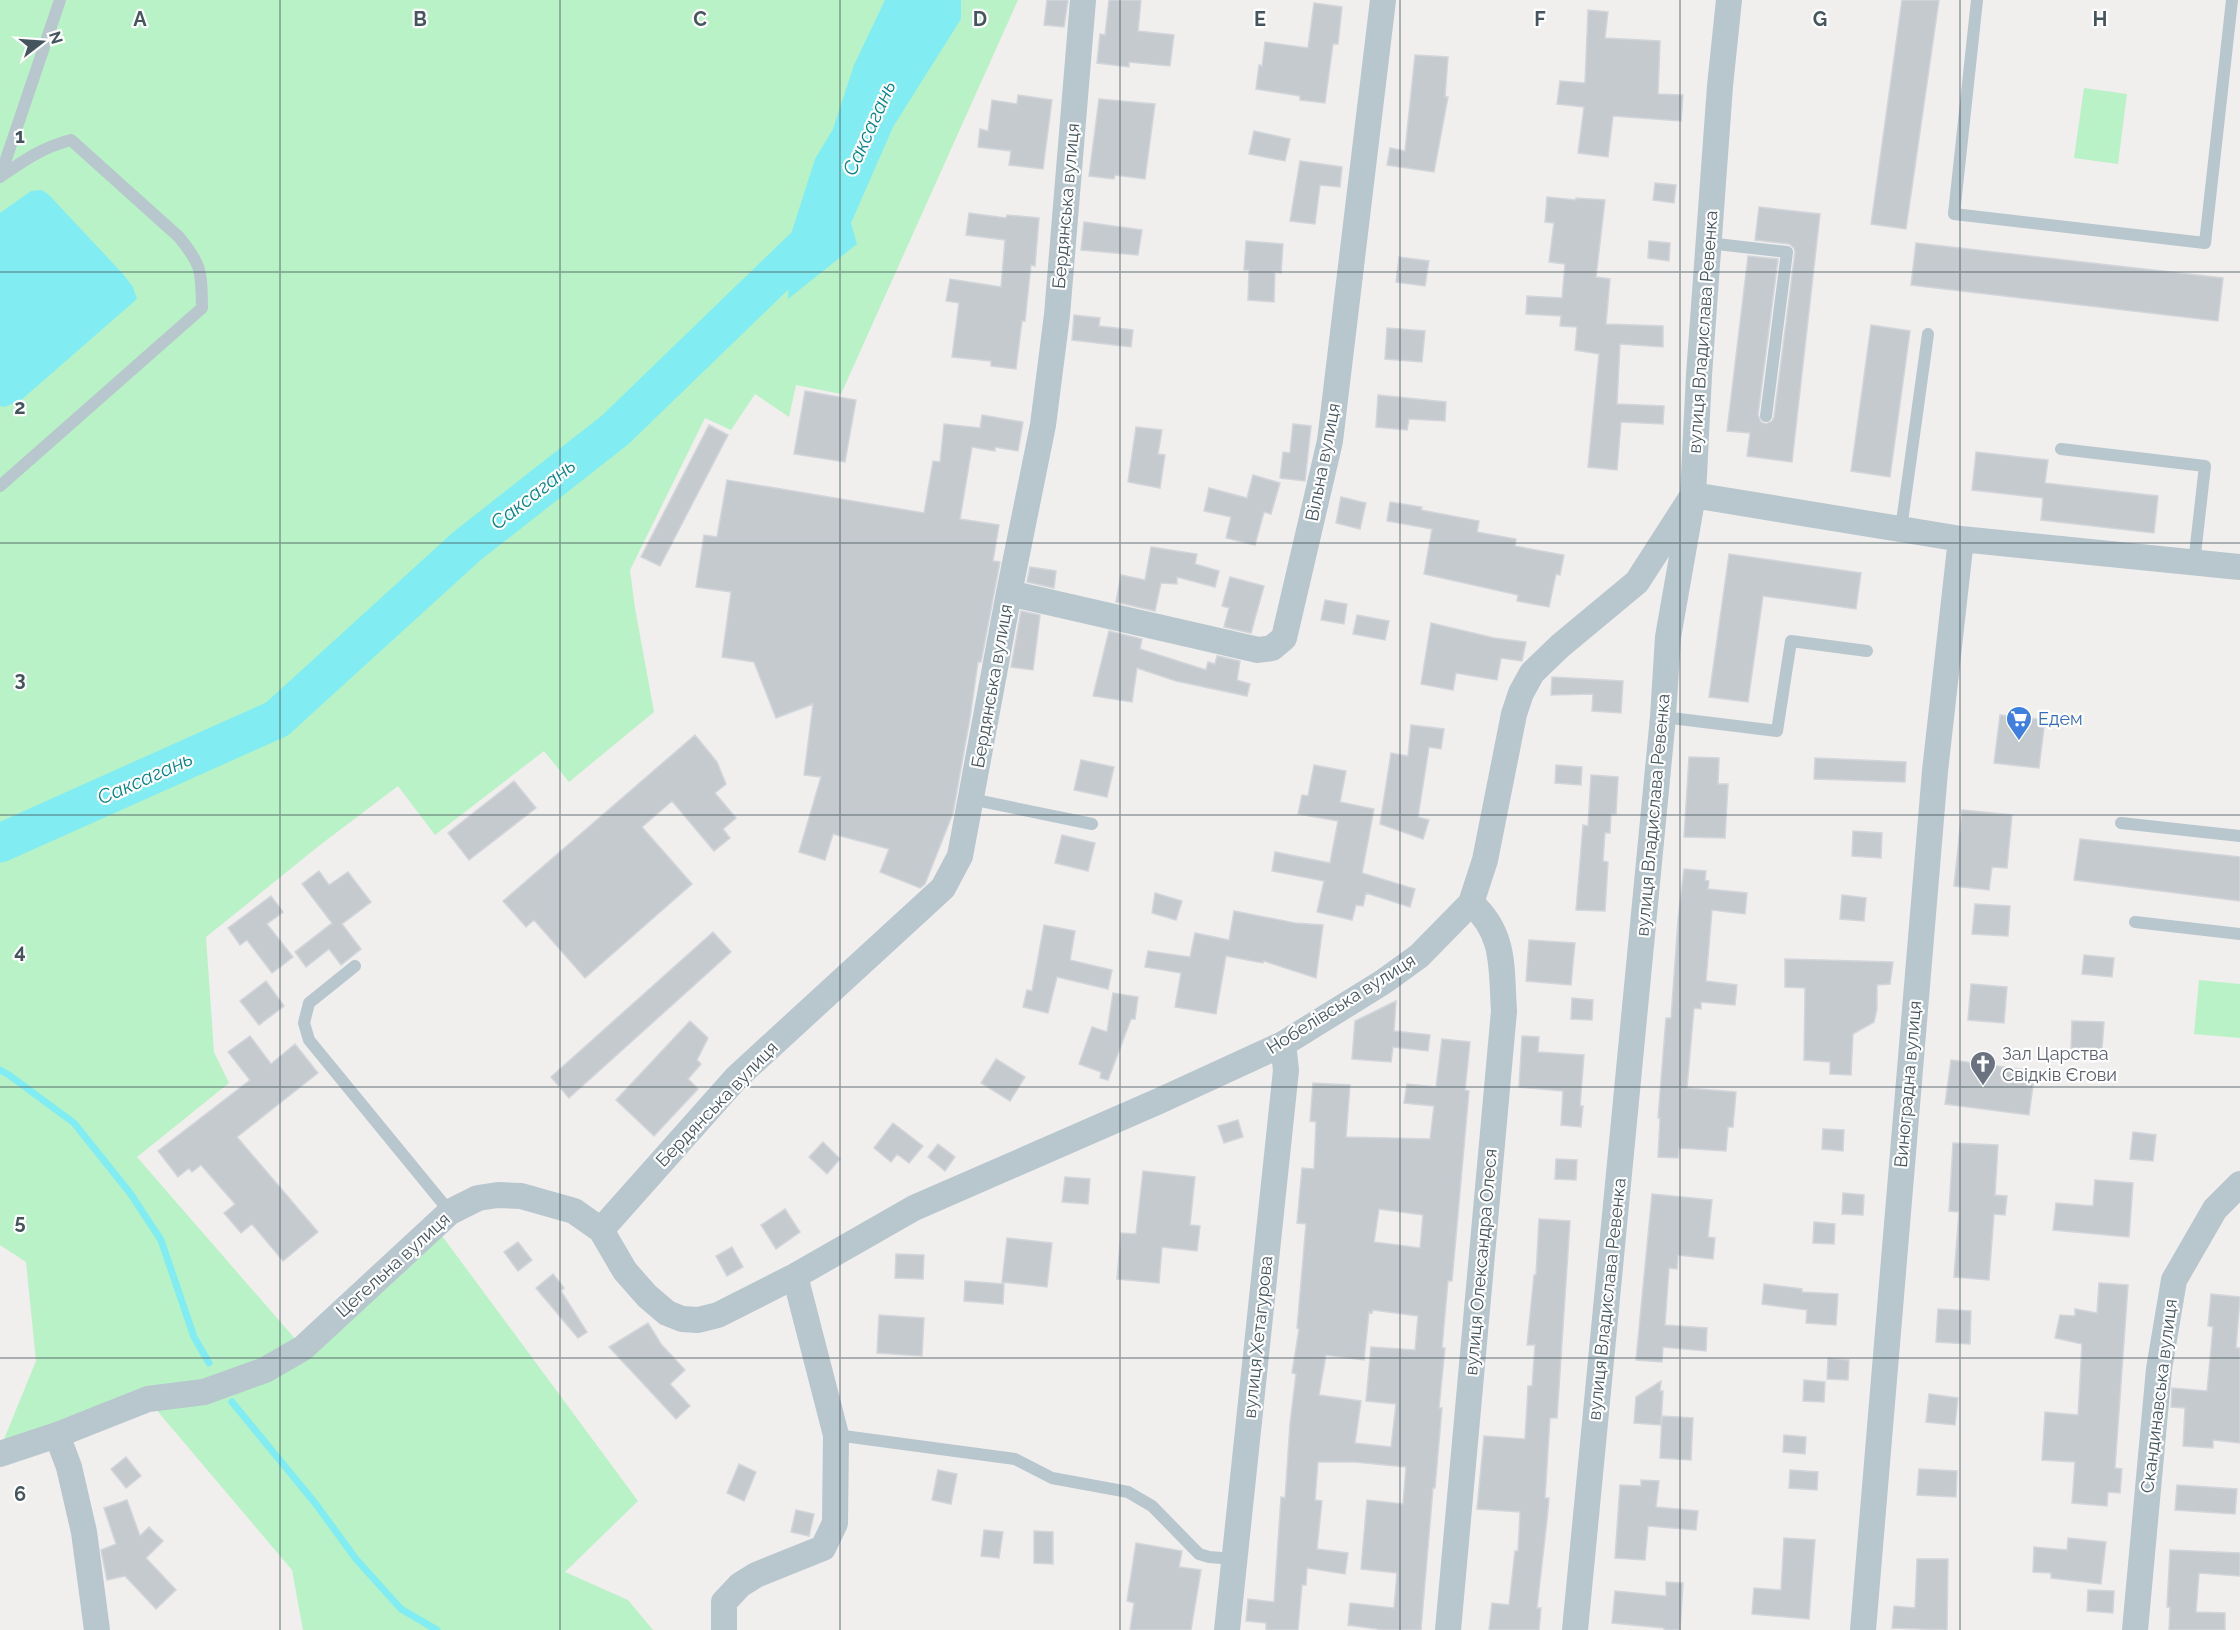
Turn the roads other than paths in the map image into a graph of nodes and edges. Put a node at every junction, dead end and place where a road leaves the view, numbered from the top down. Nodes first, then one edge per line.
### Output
1 (60, 0) edge
2 (1083, 0) edge
3 (1383, 0) edge
4 (1729, 0) edge
5 (1977, 0) edge
6 (2232, 0) edge
7 (0, 177) edge
8 (1708, 243) junction
9 (1928, 333) dead end
10 (1766, 416) dead end
11 (2061, 449) dead end
12 (0, 486) edge
13 (1693, 495) junction
14 (1901, 529) junction
15 (1961, 539) junction
16 (2194, 563) junction
17 (2240, 567) edge
18 (1009, 593) junction
19 (1867, 651) dead end
20 (1663, 717) junction
21 (971, 799) junction
22 (2121, 823) dead end
23 (1092, 824) dead end
24 (2240, 836) edge
25 (1471, 903) junction
26 (2135, 922) dead end
27 (2240, 934) edge
28 (355, 966) dead end
29 (1283, 1044) junction
30 (2240, 1184) edge
31 (450, 1212) junction
32 (601, 1230) junction
33 (795, 1276) junction
34 (57, 1435) junction
35 (836, 1436) junction
36 (0, 1454) edge
37 (1234, 1559) junction
38 (97, 1630) edge
39 (724, 1630) edge
40 (1227, 1630) edge
41 (1448, 1630) edge
42 (1575, 1630) edge
43 (1863, 1630) edge
44 (2135, 1630) edge

1 - 7 lane
2 - 18 street, Бердянська вулиця
3 - 18 street, Вільна вулиця
4 - 8 street, вулиця Владислава Ревенка
5 - 6 lane
7 - 12 lane
8 - 10 lane
8 - 13 street, вулиця Владислава Ревенка
9 - 14 lane
11 - 16 lane
13 - 14 street
13 - 20 street, вулиця Владислава Ревенка
13 - 25 street, Нобелівська вулиця
14 - 15 street
15 - 16 street
15 - 43 street, Виноградна вулиця
16 - 17 street
18 - 21 street, Бердянська вулиця
19 - 20 lane
20 - 42 street, вулиця Владислава Ревенка
21 - 23 lane
21 - 32 street, Бердянська вулиця
22 - 24 lane
25 - 29 street, Нобелівська вулиця
25 - 41 street, вулиця Олександра Олеся
26 - 27 lane
28 - 31 lane
29 - 33 street, Нобелівська вулиця
29 - 37 street, вулиця Хетагурова
30 - 44 street, Скандинавська вулиця
31 - 32 street, Цегельна вулиця
31 - 34 street, Цегельна вулиця
32 - 33 street, Цегельна вулиця
33 - 35 street
34 - 36 street, Цегельна вулиця
34 - 38 street
35 - 37 lane
35 - 39 street
37 - 40 street, вулиця Хетагурова

